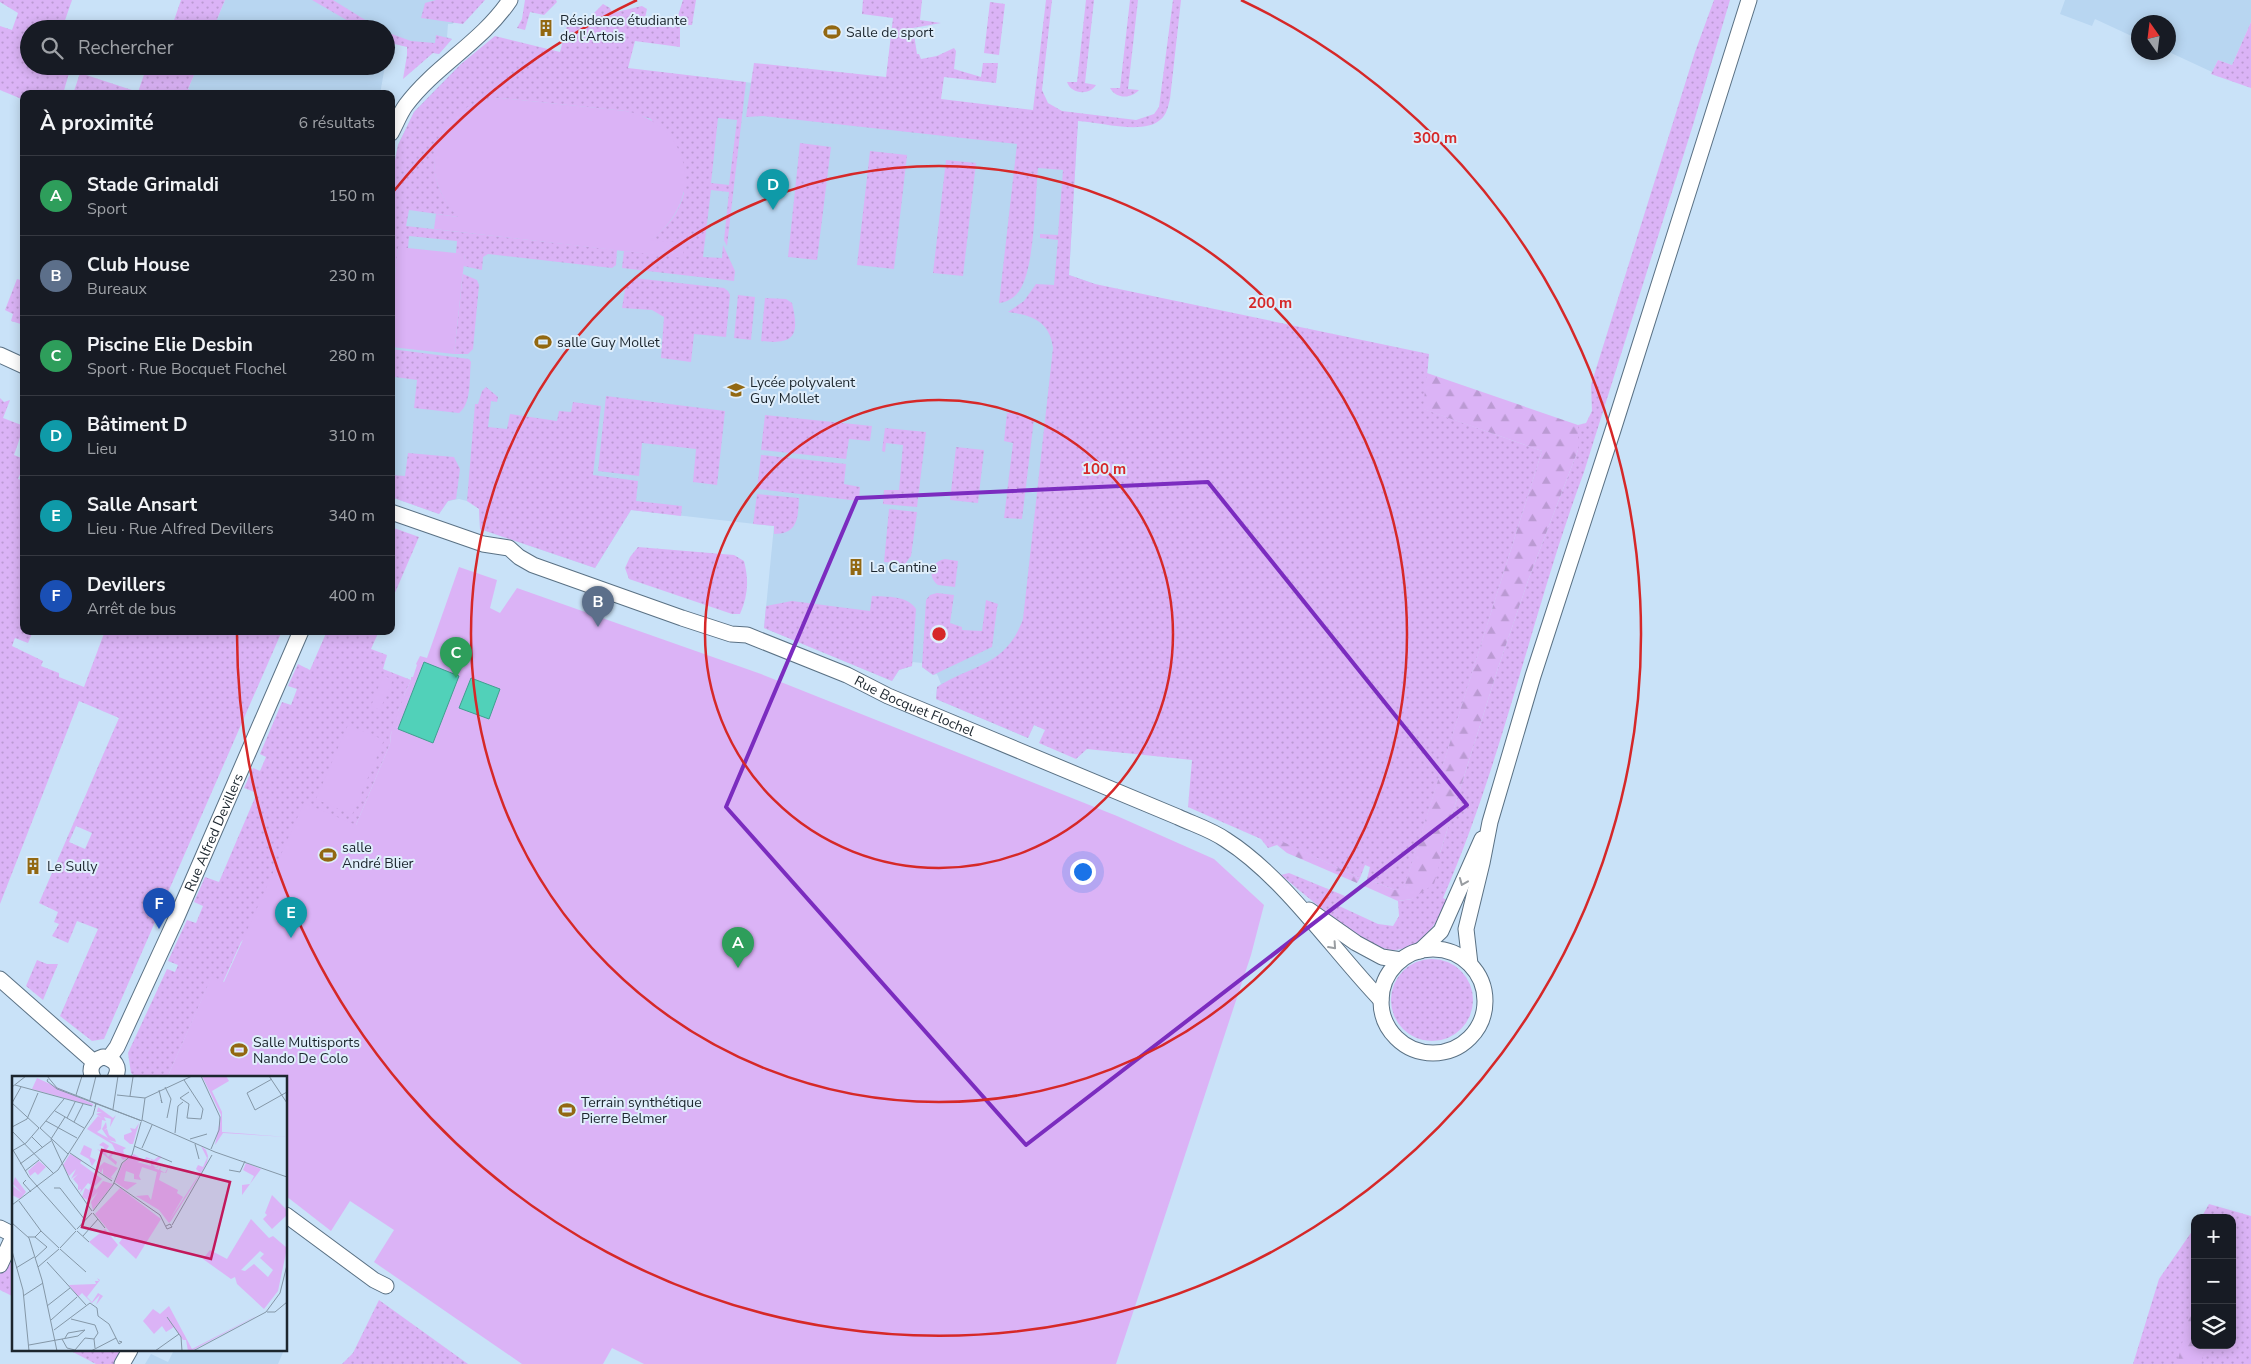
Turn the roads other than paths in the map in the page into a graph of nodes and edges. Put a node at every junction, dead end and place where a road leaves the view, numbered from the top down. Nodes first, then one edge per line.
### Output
1 (510, 0) edge
2 (1749, 0) edge
3 (395, 125) edge
4 (0, 355) edge
5 (20, 364) edge
6 (395, 513) edge
7 (299, 635) edge
8 (1490, 822) junction
9 (1289, 896) junction
10 (1420, 951) junction
11 (1401, 960) junction
12 (1470, 964) junction
13 (0, 979) edge
14 (1381, 1000) junction
15 (109, 1058) junction
16 (94, 1062) junction
17 (93, 1076) edge
18 (116, 1076) edge
19 (288, 1216) edge
20 (0, 1228) edge
21 (12, 1234) edge
22 (12, 1239) edge
23 (0, 1265) edge
24 (386, 1286) dead end
25 (129, 1352) edge
26 (122, 1364) edge

1 - 3 street
2 - 8 street
4 - 5 street
6 - 9 street, Rue Bocquet Flochel
7 - 15 street, Rue Alfred Devillers
8 -> 10 street
8 - 12 street
9 - 11 street, Rue Bocquet Flochel
9 -> 14 street, Rue Bocquet Flochel
10 - 11 street
10 - 12 street
11 - 14 street
12 - 14 street
13 - 16 street
15 - 16 street
15 - 18 street
16 - 17 street
19 - 24 street
20 - 21 street
22 - 23 street
25 - 26 street

